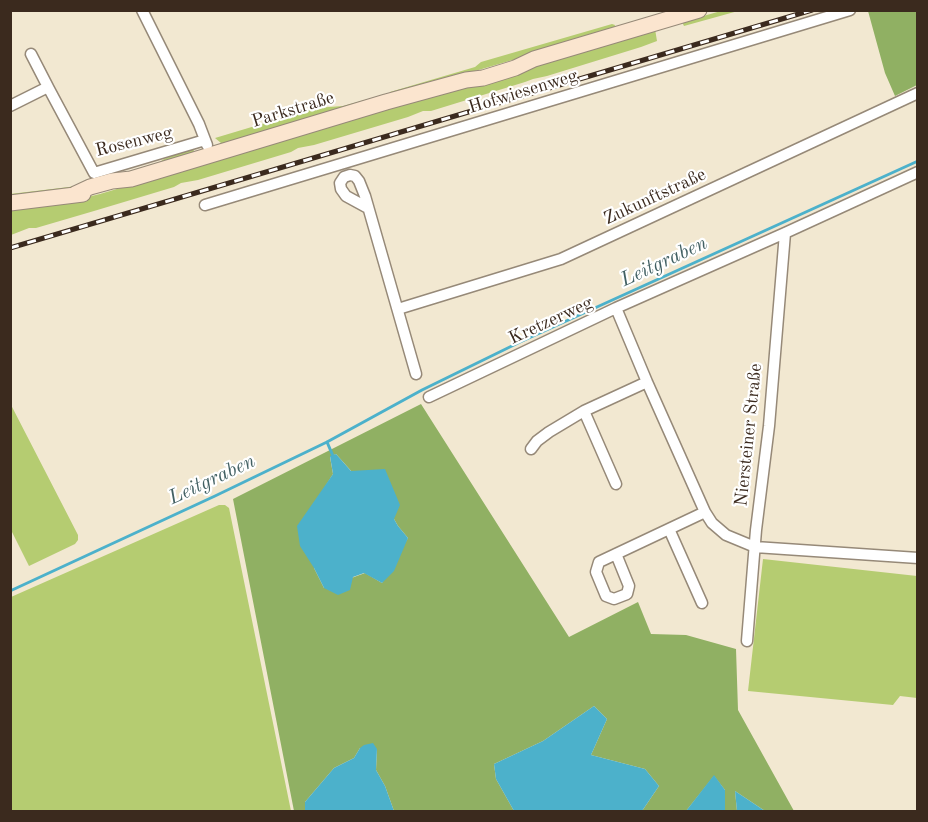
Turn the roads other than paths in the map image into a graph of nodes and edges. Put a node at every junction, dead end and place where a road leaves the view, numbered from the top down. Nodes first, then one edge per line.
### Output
1 (142, 10) edge
2 (699, 10) edge
3 (850, 10) edge
4 (664, 15) edge
5 (31, 54) dead end
6 (48, 87) junction
7 (918, 93) edge
8 (10, 106) edge
9 (206, 140) junction
10 (210, 156) junction
11 (346, 163) junction
12 (918, 172) edge
13 (350, 175) junction
14 (10, 203) edge
15 (205, 205) dead end
16 (368, 208) junction
17 (785, 233) junction
18 (616, 308) junction
19 (398, 309) junction
20 (416, 374) dead end
21 (647, 382) junction
22 (429, 397) dead end
23 (584, 411) junction
24 (531, 448) dead end
25 (616, 484) dead end
26 (705, 512) junction
27 (669, 530) junction
28 (754, 547) junction
29 (616, 555) dead end
30 (918, 558) edge
31 (702, 603) dead end
32 (747, 641) dead end

1 - 9 street
2 - 4 main road, Parkstraße
3 - 11 street, Hofwiesenweg
4 - 10 main road, Parkstraße
5 - 6 street, Rosenweg
6 - 8 street
6 - 9 street, Rosenweg
7 - 19 street, Zukunftstraße
9 - 10 street
10 - 14 main road, Parkstraße
11 - 13 street
11 - 15 street, Hofwiesenweg
12 - 17 street, Kretzerweg
13 - 16 street
13 - 16 street
16 - 19 street
17 - 18 street, Kretzerweg
17 - 28 street, Niersteiner Straße
18 - 21 street
18 - 22 street, Kretzerweg
19 - 20 street
21 - 23 street
21 - 26 street
23 - 24 street
23 - 25 street
26 - 27 street
26 - 28 street
27 - 29 street
27 - 31 street
28 - 30 street
28 - 32 street, Niersteiner Straße

